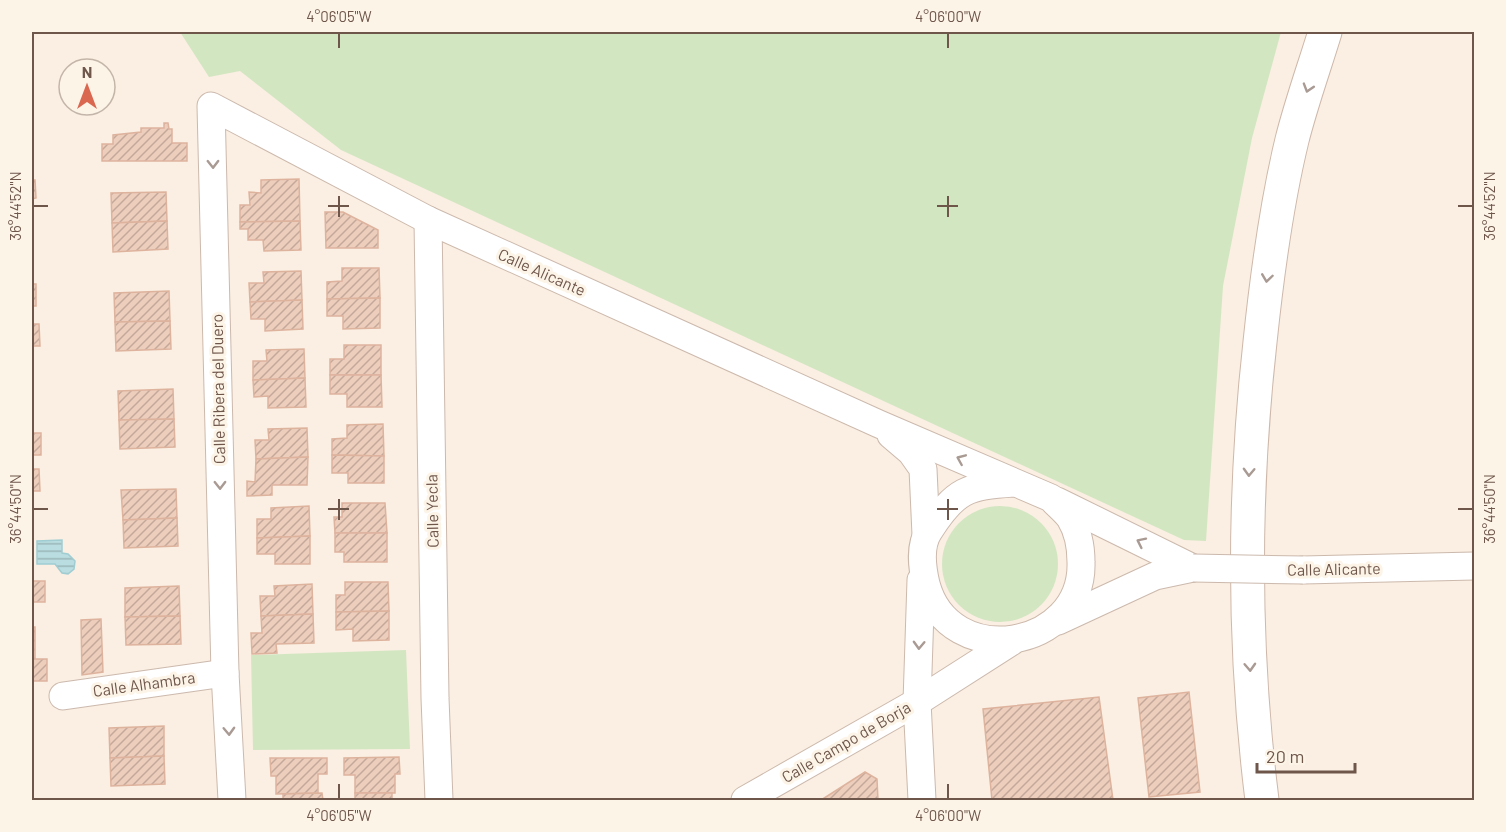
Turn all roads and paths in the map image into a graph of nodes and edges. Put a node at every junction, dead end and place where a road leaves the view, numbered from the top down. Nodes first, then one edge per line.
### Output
1 (1325, 32) edge
2 (211, 105) joint
3 (428, 220) junction
4 (879, 424) junction
5 (1014, 483) junction
6 (1051, 498) junction
7 (926, 535) junction
8 (921, 565) junction
9 (1474, 566) edge
10 (1193, 568) junction
11 (1055, 622) junction
12 (1011, 642) junction
13 (225, 673) junction
14 (63, 696) dead end
15 (917, 702) junction
16 (232, 801) edge
17 (439, 801) edge
18 (745, 801) edge
19 (922, 801) edge
20 (1262, 801) edge

1 -> 20 main road
2 - 3 street, Calle Alicante
2 -> 13 street, Calle Ribera del Duero
3 - 4 street, Calle Alicante
3 - 17 street, Calle Yecla
5 -> 4 street, Calle Alicante
4 - 7 street, Calle Alicante
5 - 6 street
5 - 7 street
10 -> 6 street, Calle Alicante
6 - 11 street
7 - 8 street
8 - 12 street
8 -> 15 street
9 - 10 street, Calle Alicante, bridge
10 - 11 street, Calle Alicante
11 - 12 street
12 - 15 street, Calle Campo de Borja
13 - 14 street, Calle Alhambra
13 -> 16 street, Calle Ribera del Duero
15 - 18 street, Calle Campo de Borja
15 - 19 street

